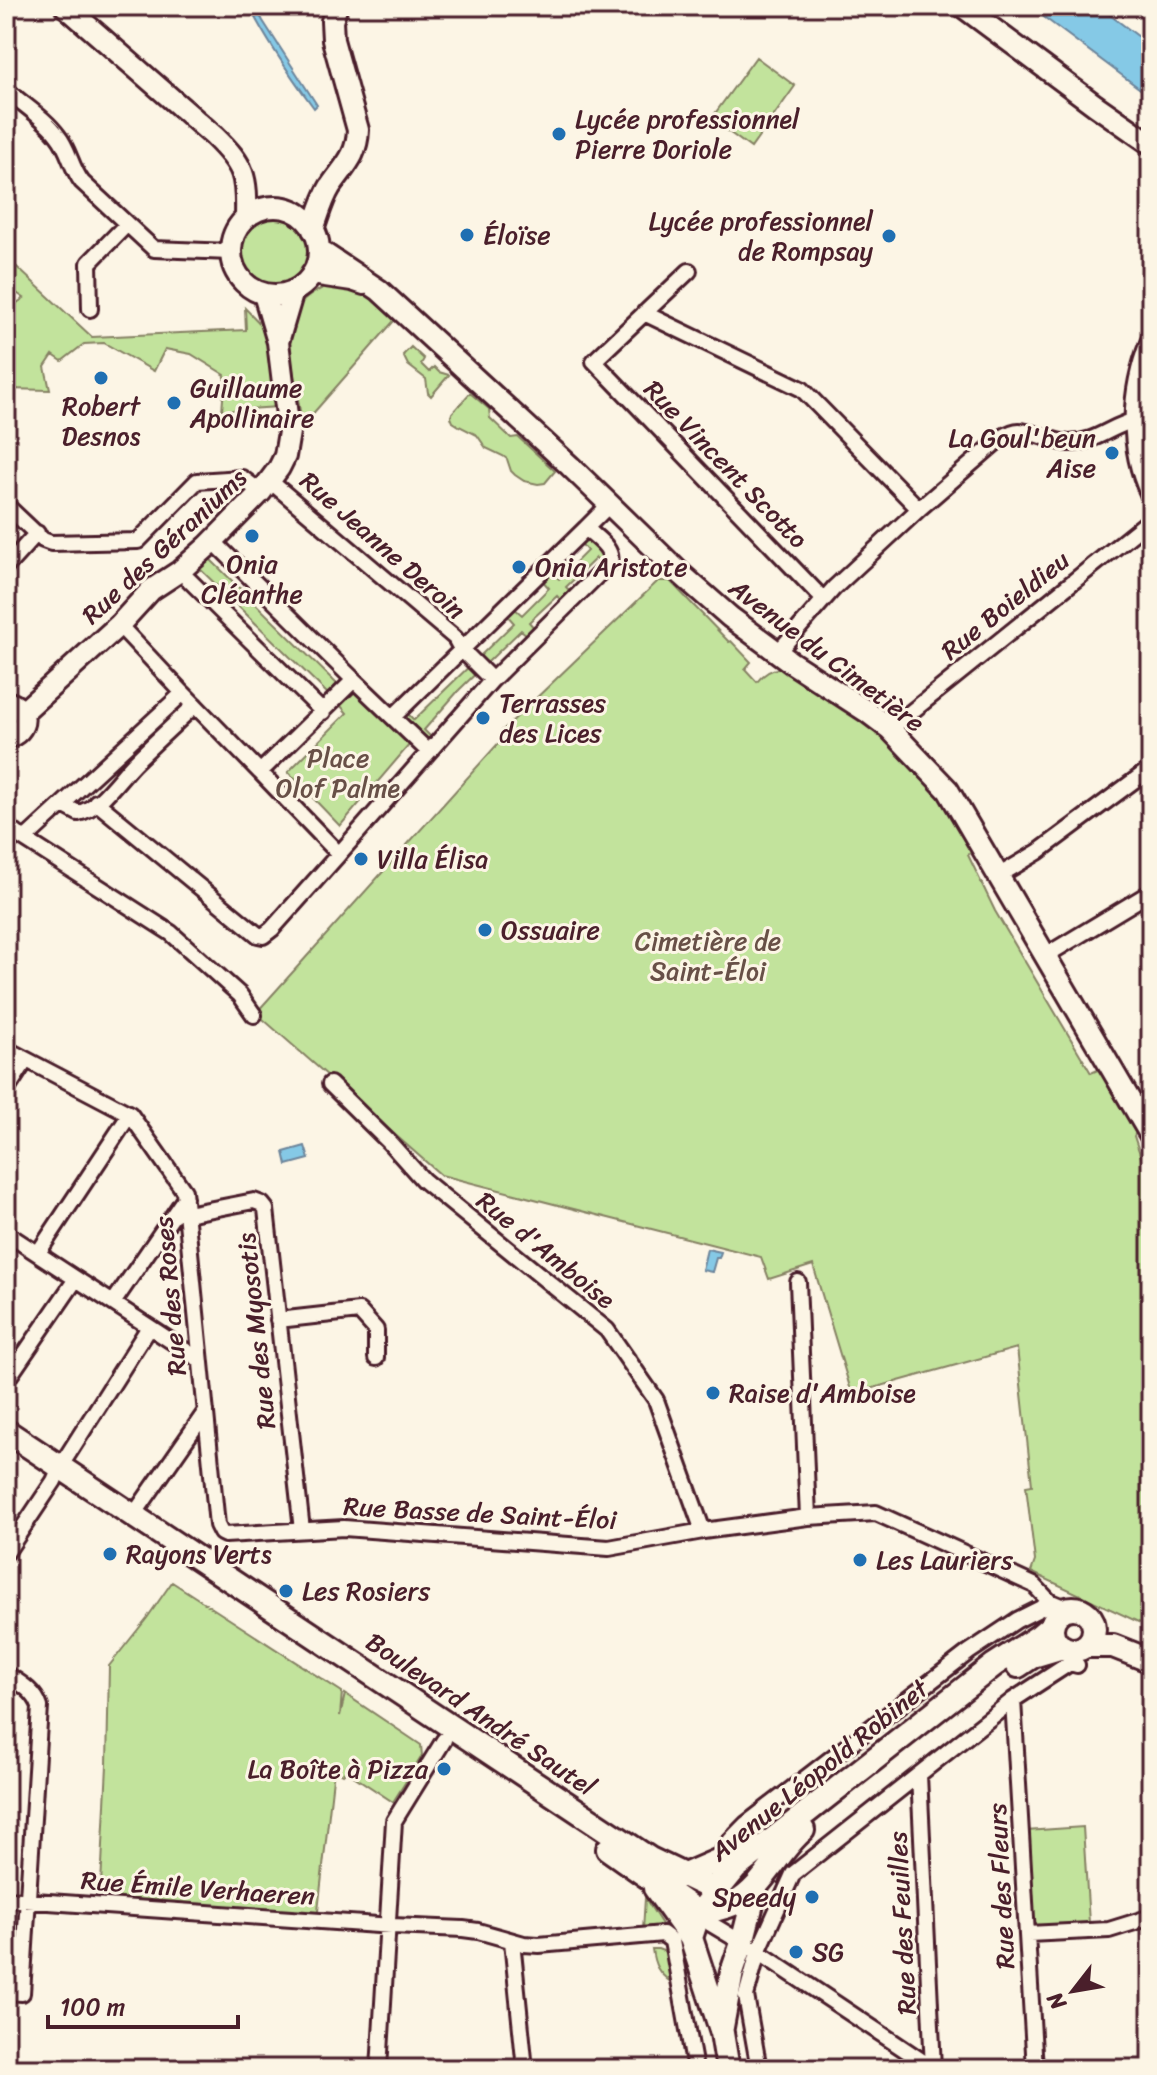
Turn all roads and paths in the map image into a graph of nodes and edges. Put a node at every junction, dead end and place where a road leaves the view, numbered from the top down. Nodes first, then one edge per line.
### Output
1 (65, 6) edge
2 (337, 6) edge
3 (962, 6) edge
4 (6, 92) edge
5 (1151, 144) edge
6 (245, 177) junction
7 (329, 190) junction
8 (290, 211) junction
9 (246, 218) junction
10 (127, 224) junction
11 (313, 230) junction
12 (319, 250) junction
13 (231, 252) junction
14 (689, 271) dead end
15 (312, 274) junction
16 (379, 290) junction
17 (293, 291) junction
18 (264, 294) junction
19 (90, 309) dead end
20 (644, 313) junction
21 (278, 342) junction
22 (1151, 343) edge
23 (1136, 420) junction
24 (266, 486) junction
25 (1151, 493) edge
26 (6, 505) edge
27 (609, 505) junction
28 (919, 509) junction
29 (1151, 519) edge
30 (586, 528) junction
31 (37, 533) junction
32 (213, 541) junction
33 (6, 567) edge
34 (180, 571) junction
35 (823, 599) junction
36 (119, 625) junction
37 (461, 649) junction
38 (778, 652) junction
39 (354, 680) junction
40 (492, 680) junction
41 (183, 693) junction
42 (195, 705) junction
43 (14, 708) edge
44 (323, 712) junction
45 (393, 717) junction
46 (890, 729) junction
47 (6, 738) edge
48 (428, 751) junction
49 (1151, 768) edge
50 (260, 772) junction
51 (96, 802) junction
52 (63, 805) junction
53 (6, 825) edge
54 (21, 837) junction
55 (339, 854) junction
56 (998, 876) junction
57 (1151, 892) edge
58 (1045, 956) junction
59 (254, 1015) dead end
60 (6, 1049) edge
61 (26, 1060) junction
62 (330, 1084) dead end
63 (6, 1091) edge
64 (130, 1114) junction
65 (1151, 1136) edge
66 (185, 1198) junction
67 (187, 1214) junction
68 (6, 1233) edge
69 (38, 1253) junction
70 (76, 1279) junction
71 (798, 1282) dead end
72 (113, 1303) junction
73 (278, 1320) junction
74 (149, 1327) junction
75 (376, 1358) dead end
76 (200, 1360) junction
77 (6, 1381) edge
78 (206, 1411) junction
79 (6, 1431) edge
80 (6, 1449) edge
81 (57, 1474) junction
82 (133, 1516) junction
83 (808, 1517) junction
84 (302, 1530) junction
85 (703, 1531) junction
86 (221, 1533) joint
87 (6, 1553) edge
88 (1056, 1614) junction
89 (1092, 1620) junction
90 (1063, 1647) junction
91 (1151, 1648) edge
92 (1082, 1655) junction
93 (1151, 1661) edge
94 (6, 1674) edge
95 (1013, 1700) junction
96 (444, 1740) junction
97 (919, 1775) junction
98 (776, 1836) junction
99 (718, 1861) junction
100 (645, 1875) junction
101 (682, 1876) junction
102 (756, 1888) junction
103 (6, 1899) edge
104 (721, 1899) junction
105 (28, 1901) junction
106 (699, 1913) junction
107 (1151, 1917) edge
108 (387, 1925) junction
109 (1028, 1934) junction
110 (691, 1938) junction
111 (512, 1941) junction
112 (743, 1944) junction
113 (6, 1992) edge
114 (722, 2033) junction
115 (379, 2069) edge
116 (525, 2069) edge
117 (695, 2069) edge
118 (728, 2069) edge
119 (759, 2069) edge
120 (934, 2069) edge
121 (1035, 2069) edge

1 - 6 street
2 - 7 street
3 - 5 street
4 - 10 street
6 - 8 street
6 - 9 street
7 - 8 street
7 - 11 street
8 - 9 street
8 - 11 street
9 - 13 street
10 - 13 street
10 - 19 street
11 - 12 street
12 - 15 street
12 - 16 street, Avenue du Cimetière
13 - 18 street
14 - 20 street
15 - 16 street, Avenue du Cimetière
15 - 17 street
16 - 27 street, Avenue du Cimetière
17 - 18 street
17 - 21 street, Rue des Géraniums
18 - 21 street, Rue des Géraniums
20 - 28 street
20 - 35 street, Rue Vincent Scotto
21 - 24 street, Rue des Géraniums
22 - 23 street
23 - 25 street
23 - 28 street
24 - 31 street
24 - 32 street, Rue des Géraniums
24 - 37 street, Rue Jeanne Deroin
26 - 31 street
27 - 30 street
27 - 38 street, Avenue du Cimetière
28 - 35 street
29 - 46 street, Rue Boieldieu
30 - 37 street
30 - 40 street
31 - 33 street
32 - 34 street, Rue des Géraniums
32 - 39 street
34 - 36 street, Rue des Géraniums
34 - 44 street
35 - 38 street
36 - 41 street
36 - 43 street, Rue des Géraniums
37 - 40 street, Rue Jeanne Deroin
37 - 45 street
38 - 46 street, Avenue du Cimetière
39 - 44 street
39 - 45 street
40 - 48 street
41 - 42 street
41 - 52 street
42 - 50 street
42 - 51 street
43 - 47 street, Rue des Géraniums
44 - 50 street
45 - 48 street
46 - 56 street, Avenue du Cimetière
48 - 55 street
49 - 56 street
50 - 55 street
51 - 52 street
51 - 55 street
52 - 54 street
53 - 54 street
54 - 59 street
56 - 58 street, Avenue du Cimetière
57 - 58 street
58 - 65 street, Avenue du Cimetière
60 - 61 street, Rue des Roses
61 - 63 street
61 - 64 street, Rue des Roses
62 - 85 street, Rue d'Amboise
64 - 66 street, Rue des Roses
64 - 69 street
66 - 67 street, Rue des Roses
66 - 72 street
67 - 73 street, Rue des Myosotis
67 - 76 street, Rue des Roses
68 - 69 street
69 - 70 street
70 - 72 street
70 - 77 street
71 - 83 street
72 - 74 street
73 - 75 street
73 - 84 street, Rue des Myosotis
74 - 76 street
74 - 81 street
76 - 78 street, Rue des Roses
78 - 82 street
78 - 86 street, Rue des Roses
79 - 81 main road, Boulevard André Sautel
80 - 81 main road, Boulevard André Sautel
81 - 82 main road, Boulevard André Sautel
81 - 87 street
81 - 96 main road, Boulevard André Sautel
82 - 101 main road, Boulevard André Sautel
83 - 85 street, Rue Basse de Saint-Éloi
83 - 88 street, Rue Basse de Saint-Éloi
84 - 85 street, Rue Basse de Saint-Éloi
84 - 86 street, Rue Basse de Saint-Éloi
88 - 89 main road
88 - 90 main road
88 - 98 main road, Avenue Léopold Robinet
88 - 99 street, Avenue Léopold Robinet
89 - 91 main road
89 - 92 main road
90 - 92 main road
90 - 102 main road, Avenue Léopold Robinet
92 - 93 main road
92 - 95 street
94 - 105 street
95 - 97 street
95 - 109 street, Rue des Fleurs
96 - 100 main road, Boulevard André Sautel
96 - 108 street
97 - 112 street
97 - 120 street, Rue des Feuilles
98 - 99 main road
98 - 104 main road, Avenue Léopold Robinet
99 - 101 main road
99 - 104 street, Avenue Léopold Robinet
100 - 106 main road, Boulevard André Sautel
100 - 110 main road
101 - 104 main road, Boulevard André Sautel
102 - 104 main road
102 - 112 main road
103 - 105 street, Rue Émile Verhaeren
104 - 106 main road
104 - 112 main road
105 - 108 street, Rue Émile Verhaeren
105 - 113 street
106 - 110 main road
106 - 112 street
107 - 109 street
108 - 111 street, Rue Émile Verhaeren
108 - 115 street
109 - 121 street, Rue des Fleurs
110 - 114 main road
111 - 116 street
111 - 117 street, Rue Émile Verhaeren
112 - 114 main road
112 - 119 street
112 - 120 street
114 - 118 main road

